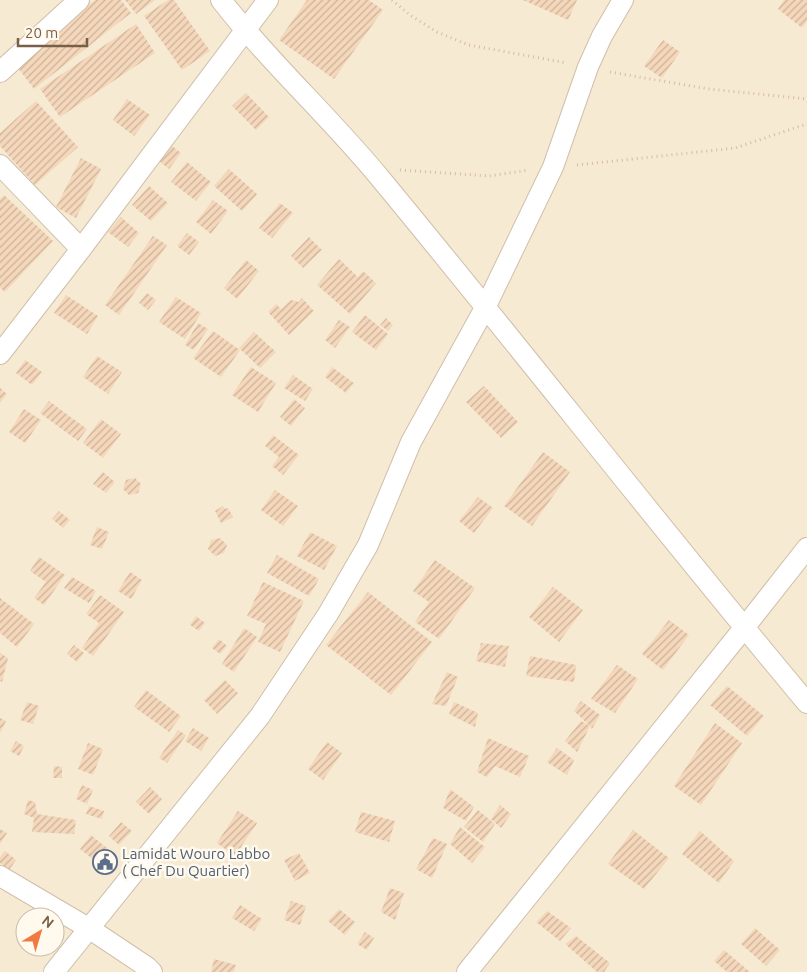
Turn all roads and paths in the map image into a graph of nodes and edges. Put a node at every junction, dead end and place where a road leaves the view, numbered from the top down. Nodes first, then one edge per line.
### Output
1 (79, 0) edge
2 (221, 0) edge
3 (268, 0) edge
4 (623, 0) edge
5 (244, 30) junction
6 (0, 72) edge
7 (807, 124) edge
8 (0, 165) edge
9 (553, 167) junction
10 (372, 168) junction
11 (81, 249) junction
12 (486, 306) junction
13 (0, 354) edge
14 (807, 548) edge
15 (744, 628) junction
16 (807, 703) edge
17 (0, 876) edge
18 (90, 929) junction
19 (54, 972) edge
20 (152, 972) edge
21 (467, 972) edge

1 - 6 street
2 - 5 street
3 - 5 street
4 - 9 street
5 - 10 street
5 - 11 street
7 - 9 path
8 - 11 street
9 - 10 path
9 - 12 street
10 - 12 street
11 - 13 street
12 - 15 street
12 - 18 street
14 - 15 street
15 - 16 street
15 - 21 street
17 - 18 street
18 - 19 street
18 - 20 street

